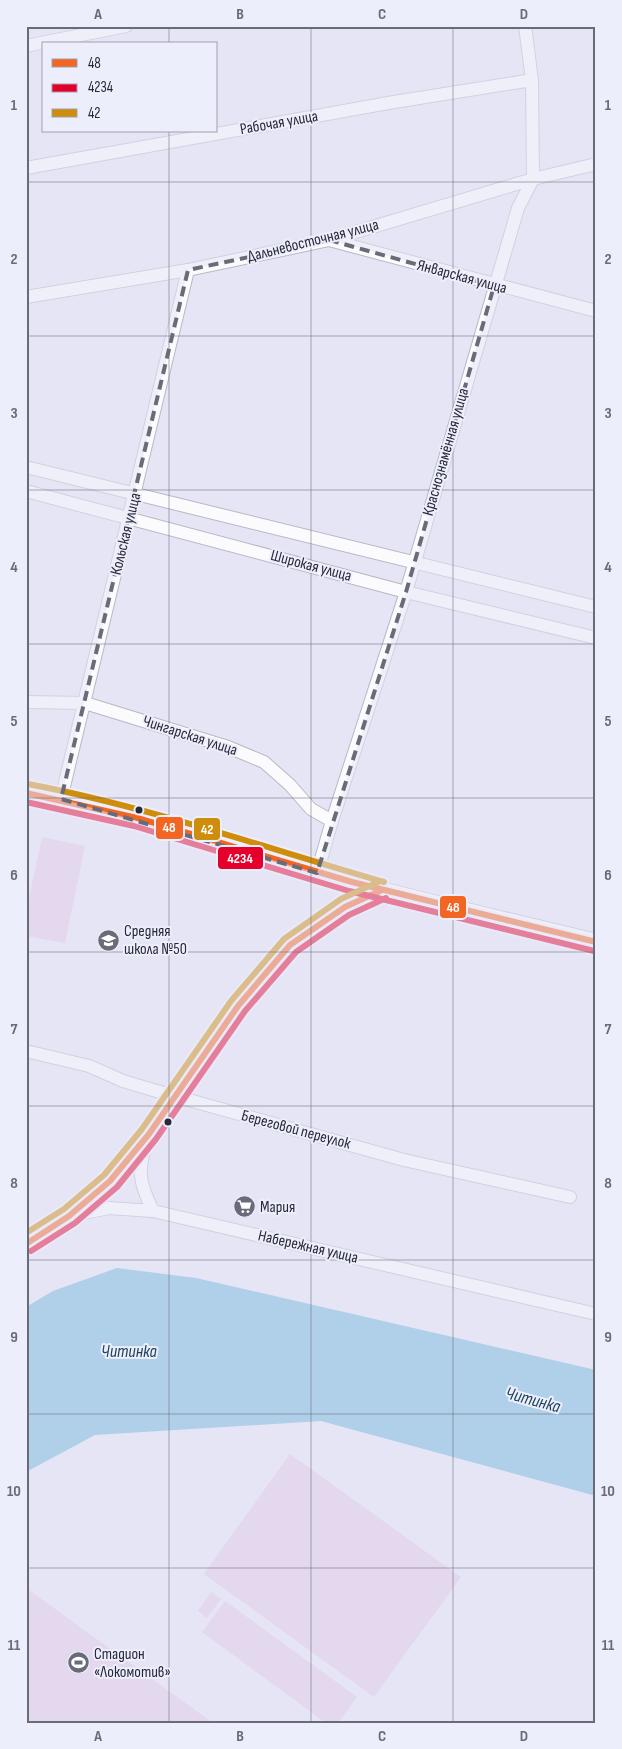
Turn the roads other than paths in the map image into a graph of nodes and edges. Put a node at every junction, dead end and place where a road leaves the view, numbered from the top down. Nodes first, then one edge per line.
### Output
1 (126, 26) edge
2 (525, 26) edge
3 (46, 42) edge
4 (42, 43) edge
5 (26, 46) edge
6 (532, 80) junction
7 (596, 164) edge
8 (26, 168) edge
9 (533, 179) junction
10 (329, 240) junction
11 (188, 270) junction
12 (494, 286) junction
13 (26, 297) edge
14 (596, 311) edge
15 (26, 467) edge
16 (26, 491) edge
17 (136, 495) junction
18 (130, 518) junction
19 (414, 562) junction
20 (406, 592) junction
21 (596, 607) edge
22 (596, 638) edge
23 (26, 702) edge
24 (85, 703) junction
25 (26, 793) edge
26 (61, 799) junction
27 (332, 821) junction
28 (317, 872) junction
29 (382, 890) junction
30 (596, 942) edge
31 (26, 1051) edge
32 (177, 1095) junction
33 (149, 1134) junction
34 (570, 1197) dead end
35 (153, 1211) junction
36 (69, 1216) junction
37 (26, 1244) edge
38 (596, 1314) edge

1 - 3 street
2 - 6 street, Краснознамённая улица
4 - 5 street
6 - 8 street, Рабочая улица
6 - 9 street, Краснознамённая улица
7 - 9 street, Дальневосточная улица
9 - 10 street, Дальневосточная улица
9 - 12 street, Краснознамённая улица
10 - 11 street, Дальневосточная улица
10 - 12 street, Январская улица
11 - 13 street, Дальневосточная улица
11 - 17 street, Кольская улица
12 - 14 street, Январская улица
12 - 19 street, Краснознамённая улица
15 - 17 street, Широкая улица
16 - 18 street, Широкая улица
17 - 18 street, Кольская улица
17 - 19 street, Широкая улица
18 - 20 street, Широкая улица
18 - 24 street, Кольская улица
19 - 20 street, Краснознамённая улица
19 - 21 street, Широкая улица
20 - 22 street, Широкая улица
20 - 27 street, Краснознамённая улица
23 - 24 street, Чингарская улица
24 - 26 street, Кольская улица
24 - 27 street, Чингарская улица
25 - 26 street
26 - 28 street
27 - 28 street, Краснознамённая улица
28 - 29 street
29 - 30 street
29 - 32 street
31 - 32 street, Береговой переулок
32 - 33 street
32 - 34 street, Береговой переулок
33 - 35 street
33 - 36 street
35 - 36 street, Набережная улица
35 - 38 street, Набережная улица
36 - 37 street, Набережная улица

